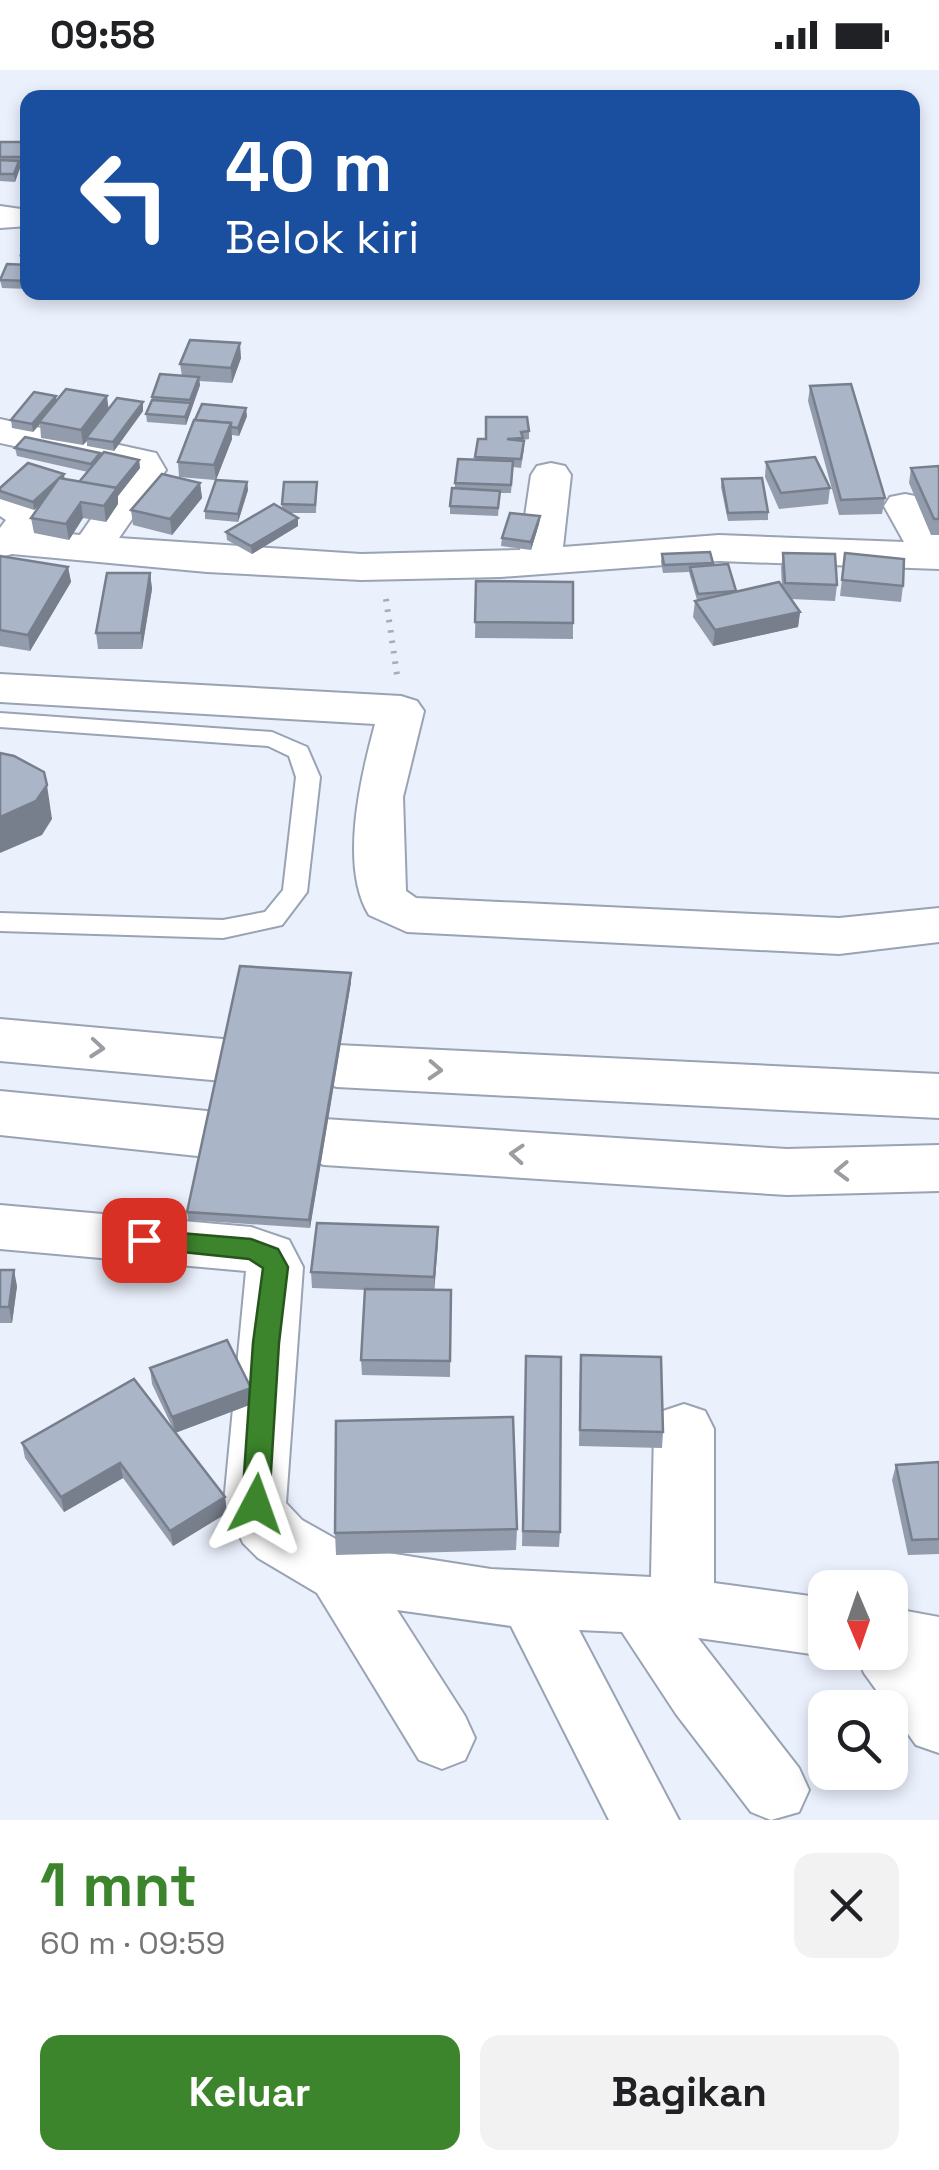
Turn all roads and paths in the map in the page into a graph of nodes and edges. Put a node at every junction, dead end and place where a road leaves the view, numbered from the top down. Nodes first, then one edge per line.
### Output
1 (1, 431) edge
2 (551, 476) dead end
3 (0, 479) edge
4 (0, 501) edge
5 (905, 506) dead end
6 (6, 543) edge
7 (91, 548) junction
8 (936, 556) edge
9 (540, 561) junction
10 (361, 566) junction
11 (0, 688) edge
12 (401, 711) junction
13 (0, 720) edge
14 (0, 922) edge
15 (939, 925) edge
16 (0, 1040) edge
17 (222, 1060) edge
18 (337, 1066) edge
19 (939, 1096) edge
20 (0, 1114) edge
21 (207, 1134) edge
22 (324, 1142) edge
23 (939, 1168) edge
24 (0, 1227) edge
25 (684, 1430) dead end
26 (339, 1573) junction
27 (530, 1600) junction
28 (661, 1607) junction
29 (808, 1625) edge
30 (908, 1640) edge
31 (939, 1646) edge
32 (899, 1670) edge
33 (939, 1723) edge
34 (442, 1738) dead end
35 (775, 1790) dead end
36 (646, 1820) edge

1 - 3 street
1 - 7 street
2 - 9 street
4 - 6 street
5 - 8 street
6 - 7 street
7 - 10 street
8 - 9 street
9 - 10 street
10 - 12 path
11 - 12 street
12 - 15 street
13 - 14 lane
16 -> 17 highway
18 -> 19 highway
20 - 21 highway
23 -> 22 highway
24 - 26 street
25 - 28 street
26 - 27 street
26 - 34 street
27 - 28 street
27 - 36 street
28 - 29 street
28 - 35 street
30 - 31 street
32 - 33 street

